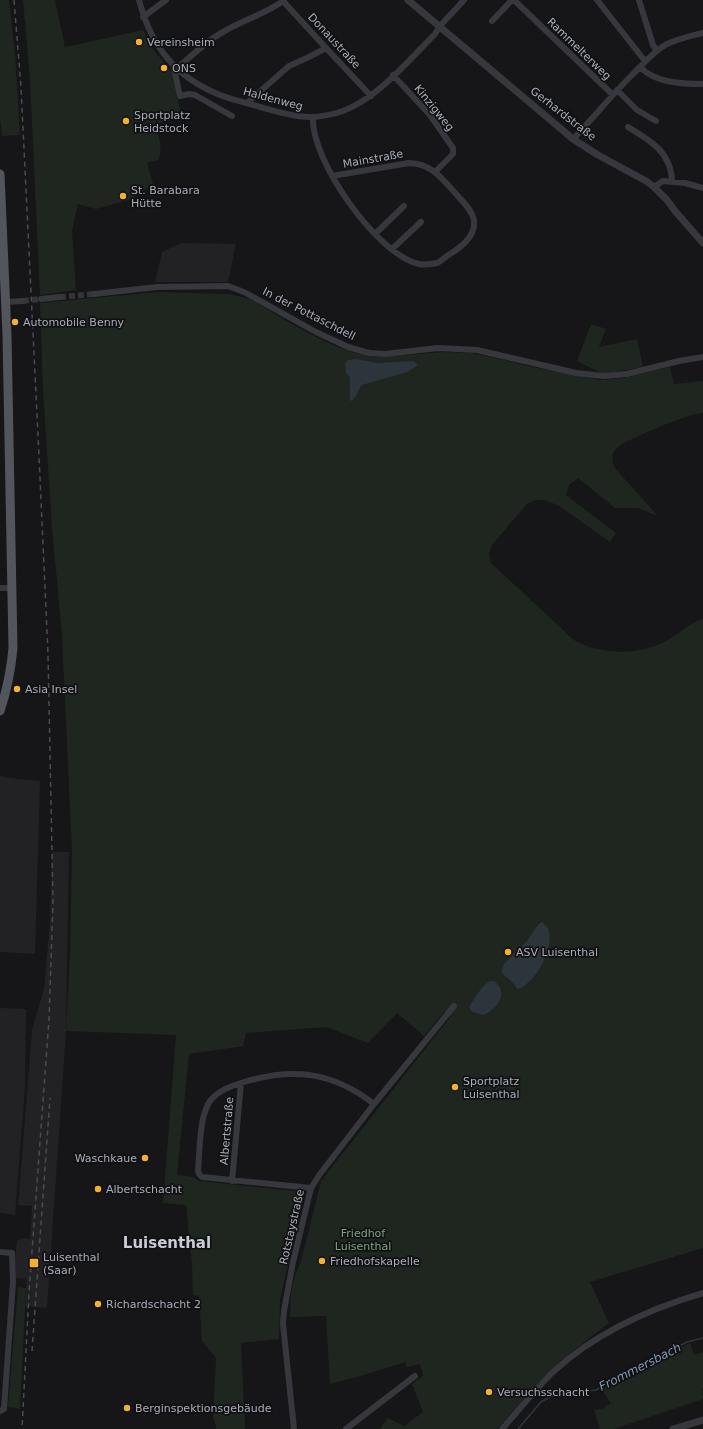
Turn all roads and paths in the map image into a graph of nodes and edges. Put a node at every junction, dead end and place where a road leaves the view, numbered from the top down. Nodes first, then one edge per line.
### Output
1 (138, 0) edge
2 (166, 0) edge
3 (283, 0) edge
4 (408, 0) edge
5 (464, 0) edge
6 (513, 0) edge
7 (597, 0) edge
8 (639, 0) edge
9 (143, 17) junction
10 (492, 21) dead end
11 (440, 26) junction
12 (703, 32) edge
13 (326, 48) junction
14 (657, 51) junction
15 (645, 61) junction
16 (175, 66) junction
17 (640, 67) junction
18 (393, 75) junction
19 (703, 84) edge
20 (617, 90) junction
21 (220, 95) junction
22 (613, 95) junction
23 (371, 96) junction
24 (247, 103) junction
25 (216, 107) junction
26 (232, 116) dead end
27 (313, 118) junction
28 (656, 121) dead end
29 (628, 127) dead end
30 (573, 139) junction
31 (435, 172) junction
32 (0, 174) edge
33 (332, 176) junction
34 (672, 181) junction
35 (654, 187) junction
36 (703, 188) edge
37 (404, 206) dead end
38 (421, 222) dead end
39 (375, 234) junction
40 (703, 243) edge
41 (392, 249) junction
42 (94, 294) tunnel mouth
43 (60, 297) tunnel mouth
44 (41, 299) tunnel mouth
45 (22, 301) tunnel mouth
46 (6, 302) junction
47 (4, 349) edge
48 (703, 357) edge
49 (0, 588) edge
50 (12, 588) junction
51 (0, 711) edge
52 (454, 1006) dead end
53 (241, 1083) junction
54 (374, 1104) junction
55 (232, 1181) junction
56 (311, 1188) junction
57 (0, 1252) edge
58 (703, 1292) edge
59 (415, 1376) dead end
60 (2, 1410) edge
61 (703, 1420) edge
62 (294, 1429) edge
63 (346, 1429) edge
64 (502, 1429) edge
65 (673, 1429) edge

1 - 9 street, Haldenweg
2 - 9 street
3 - 13 street, Donaustraße
3 - 16 street
4 - 11 street, Gerhardstraße
5 - 11 street, Haldenweg
6 - 10 street, Rammelterweg
6 - 22 street, Rammelterweg
7 - 15 street
8 - 14 street
9 - 16 street, Haldenweg
11 - 18 street, Haldenweg
11 - 30 street, Gerhardstraße
12 - 14 street
13 - 23 street, Donaustraße
13 - 24 street
14 - 15 street
15 - 17 street
16 - 21 street, Haldenweg
16 - 25 street, Haldenweg
17 - 19 street
17 - 20 street
18 - 23 street, Haldenweg
18 - 31 street, Kinzigweg
20 - 22 street
20 - 28 street
21 - 24 street, Haldenweg
21 - 25 street
22 - 30 street
23 - 27 street, Haldenweg
24 - 27 street, Haldenweg
25 - 26 street, Haldenweg
27 - 33 street, Mainstraße
29 - 34 street
30 - 35 street, Gerhardstraße
31 - 33 street, Mainstraße
31 - 41 street, Mainstraße
32 - 46 main road
33 - 39 street, Mainstraße
34 - 35 street
34 - 36 street
35 - 40 street, Gerhardstraße
37 - 39 street
38 - 41 street
39 - 41 street, Mainstraße
42 - 48 street, In der Pottaschdell
43 - 44 street
45 - 46 street
46 - 47 main road
47 - 50 main road
49 - 50 street
50 - 51 main road
52 - 54 street, Rotstaystraße
53 - 54 street, Albertstraße
53 - 55 street, Albertstraße
53 - 55 street, Albertstraße
54 - 56 street, Rotstaystraße
55 - 56 street, Albertstraße
56 - 62 street, Rotstaystraße
57 - 60 street
58 - 64 street
59 - 63 street
61 - 65 street

